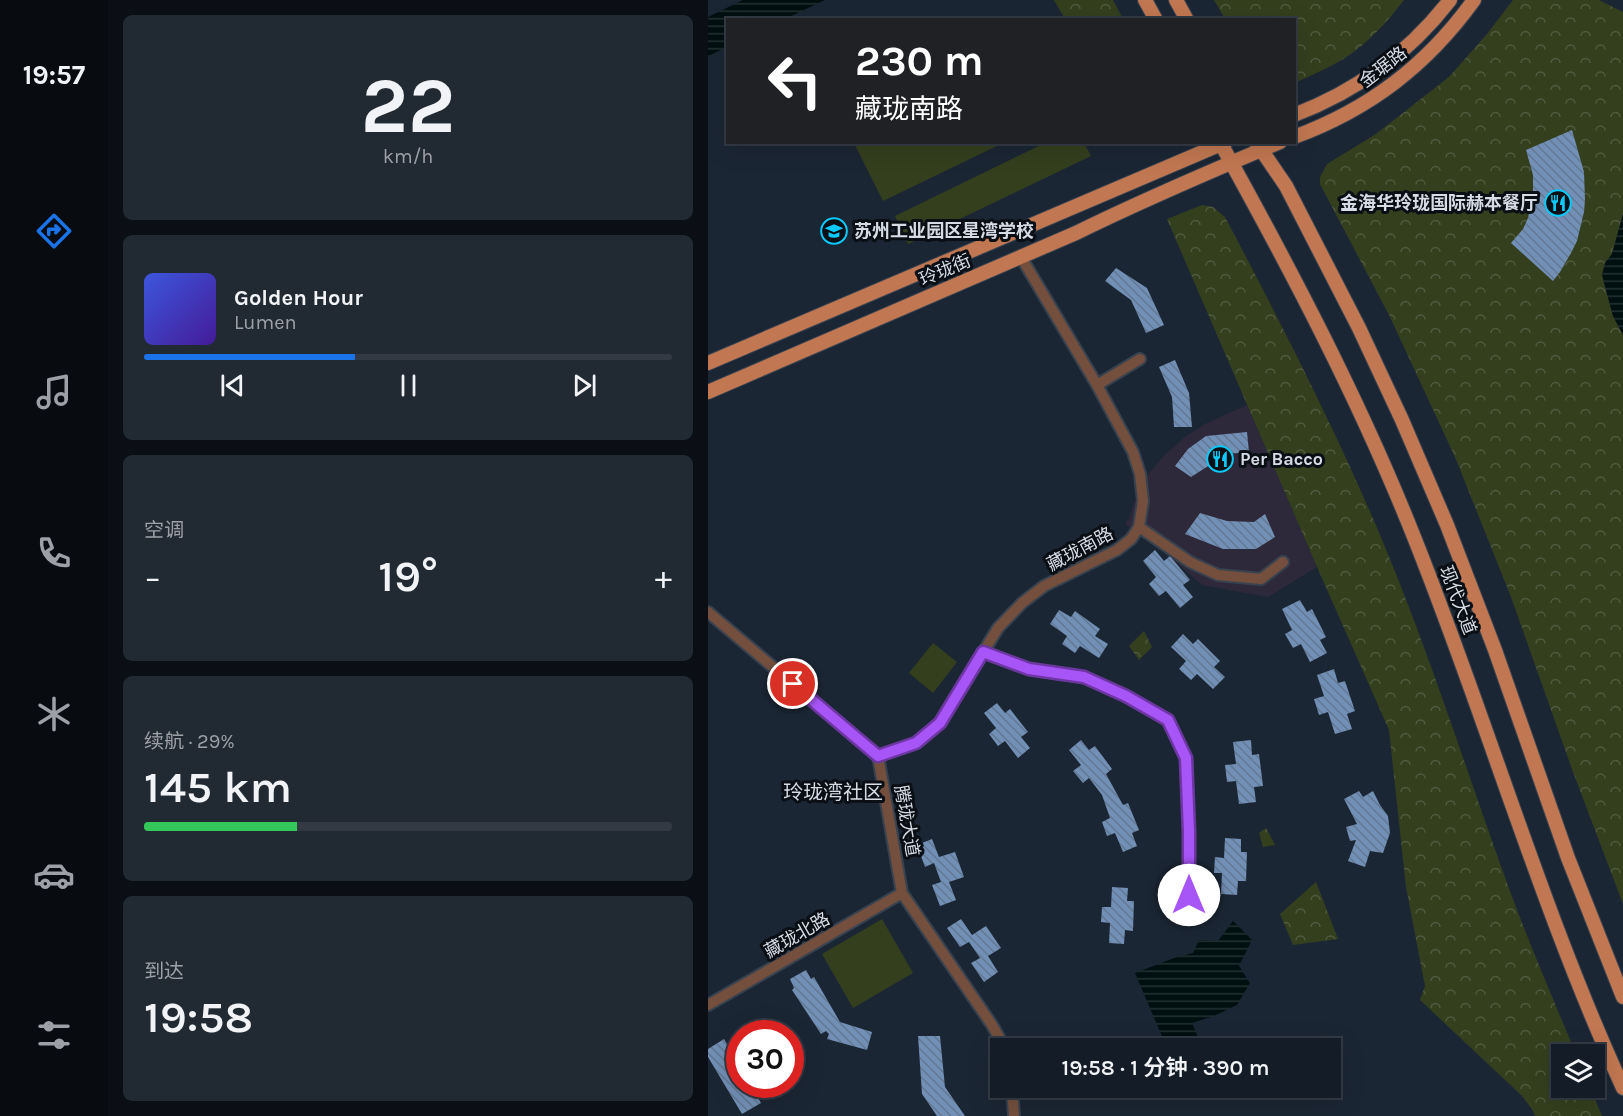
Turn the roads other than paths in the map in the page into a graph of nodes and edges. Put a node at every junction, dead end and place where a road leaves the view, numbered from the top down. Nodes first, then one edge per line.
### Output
1 (1145, 0) edge
2 (1176, 0) edge
3 (1450, 0) edge
4 (1474, 0) edge
5 (1155, 18) edge
6 (1185, 18) edge
7 (1296, 114) edge
8 (1296, 136) edge
9 (1221, 144) edge
10 (1223, 144) edge
11 (1258, 146) edge
12 (1232, 162) junction
13 (1021, 257) junction
14 (1140, 359) dead end
15 (708, 363) edge
16 (1096, 385) junction
17 (708, 392) edge
18 (1139, 527) junction
19 (1283, 562) dead end
20 (708, 612) edge
21 (983, 652) junction
22 (878, 756) junction
23 (902, 893) junction
24 (1189, 895) dead end
25 (1623, 997) edge
26 (708, 1005) edge
27 (999, 1038) edge
28 (1623, 1088) edge
29 (1013, 1098) edge
30 (1014, 1116) edge

1 - 5 main road
2 - 6 main road
3 - 7 main road, 金琚路
4 - 8 main road, 金琚路
9 - 15 main road, 玲珑街
10 - 12 main road, 现代大道
11 - 12 main road, 玲珑街
11 - 25 main road, 现代大道
12 - 13 main road, 玲珑街
12 - 28 main road, 现代大道
13 - 16 street, 藏珑南路
13 - 17 main road, 玲珑街
14 - 16 street
16 - 18 street, 藏珑南路
18 - 19 street
18 - 21 street, 藏珑南路
20 - 22 street
21 - 22 street, 藏珑南路
21 - 24 street
22 - 23 street, 腾珑大道
23 - 26 street, 藏珑北路
23 - 27 street, 腾珑大道
29 - 30 street

